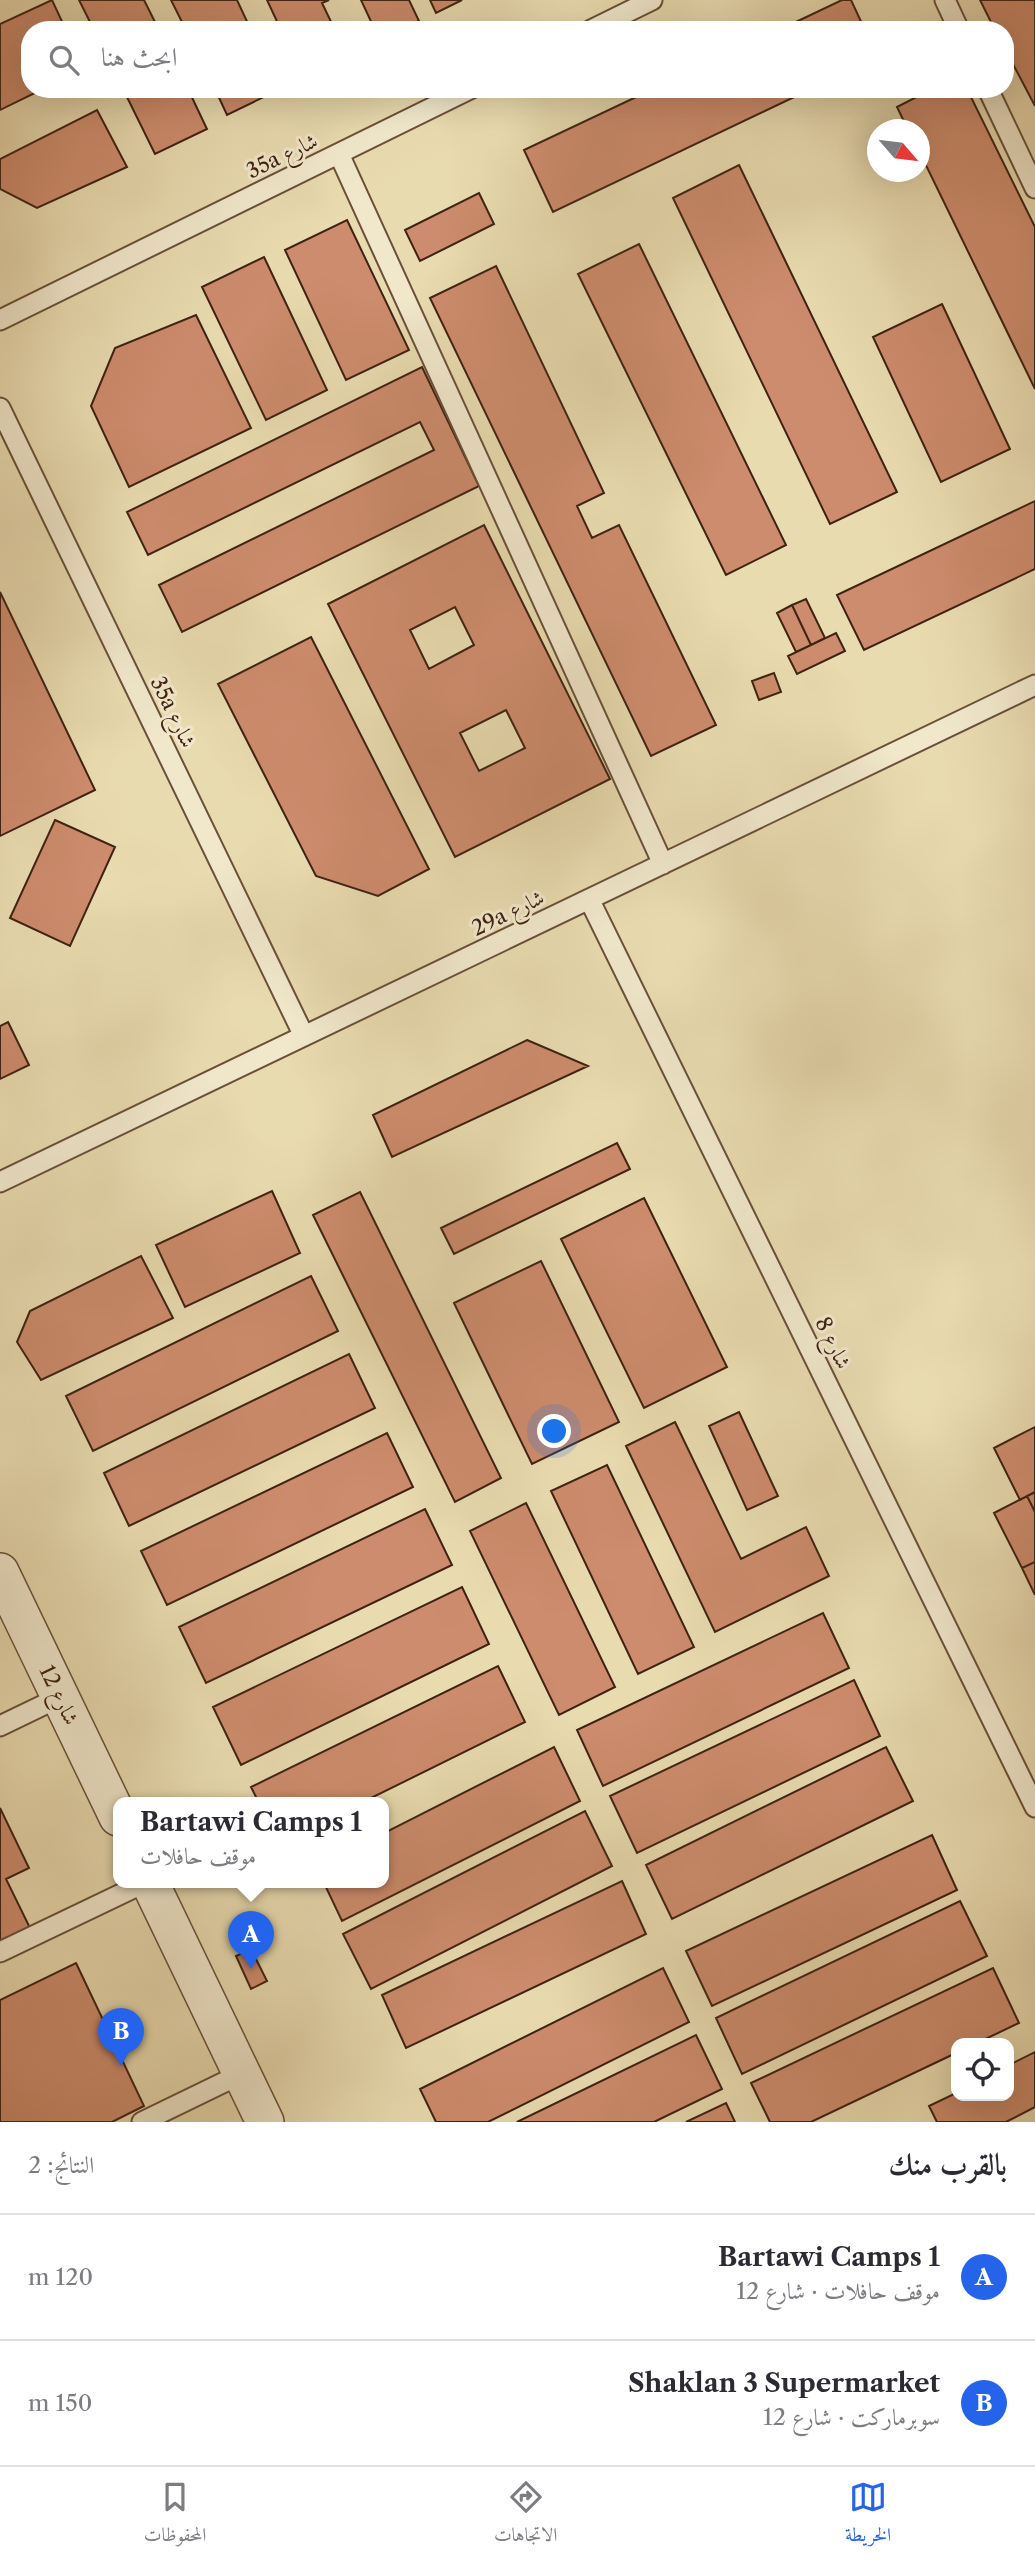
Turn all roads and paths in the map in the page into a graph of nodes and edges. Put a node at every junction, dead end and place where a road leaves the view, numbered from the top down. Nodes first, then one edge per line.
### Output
1 (652, 0) edge
2 (945, 0) edge
3 (610, 21) edge
4 (955, 21) edge
5 (452, 98) edge
6 (992, 98) edge
7 (339, 154) junction
8 (1035, 188) edge
9 (0, 320) edge
10 (0, 408) edge
11 (1035, 685) edge
12 (663, 864) junction
13 (589, 899) junction
14 (304, 1036) junction
15 (0, 1182) edge
16 (0, 1572) edge
17 (60, 1697) junction
18 (0, 1726) edge
19 (113, 1807) edge
20 (1035, 1807) edge
21 (134, 1888) edge
22 (152, 1888) edge
23 (0, 1952) edge
24 (241, 2074) junction
25 (142, 2122) edge
26 (265, 2122) edge

1 - 3 lane
2 - 4 lane
5 - 7 lane, 35a شارع
6 - 8 lane
7 - 9 lane, 35a شارع
7 - 12 lane
10 - 14 lane, 35a شارع
11 - 12 lane, 29a شارع
12 - 13 lane, 29a شارع
13 - 14 lane, 29a شارع
13 - 20 lane, شارع 8
14 - 15 lane, 29a شارع
16 - 17 street, شارع 12
17 - 18 lane
17 - 19 street, شارع 12
21 - 23 lane
22 - 24 street
24 - 25 lane
24 - 26 street

